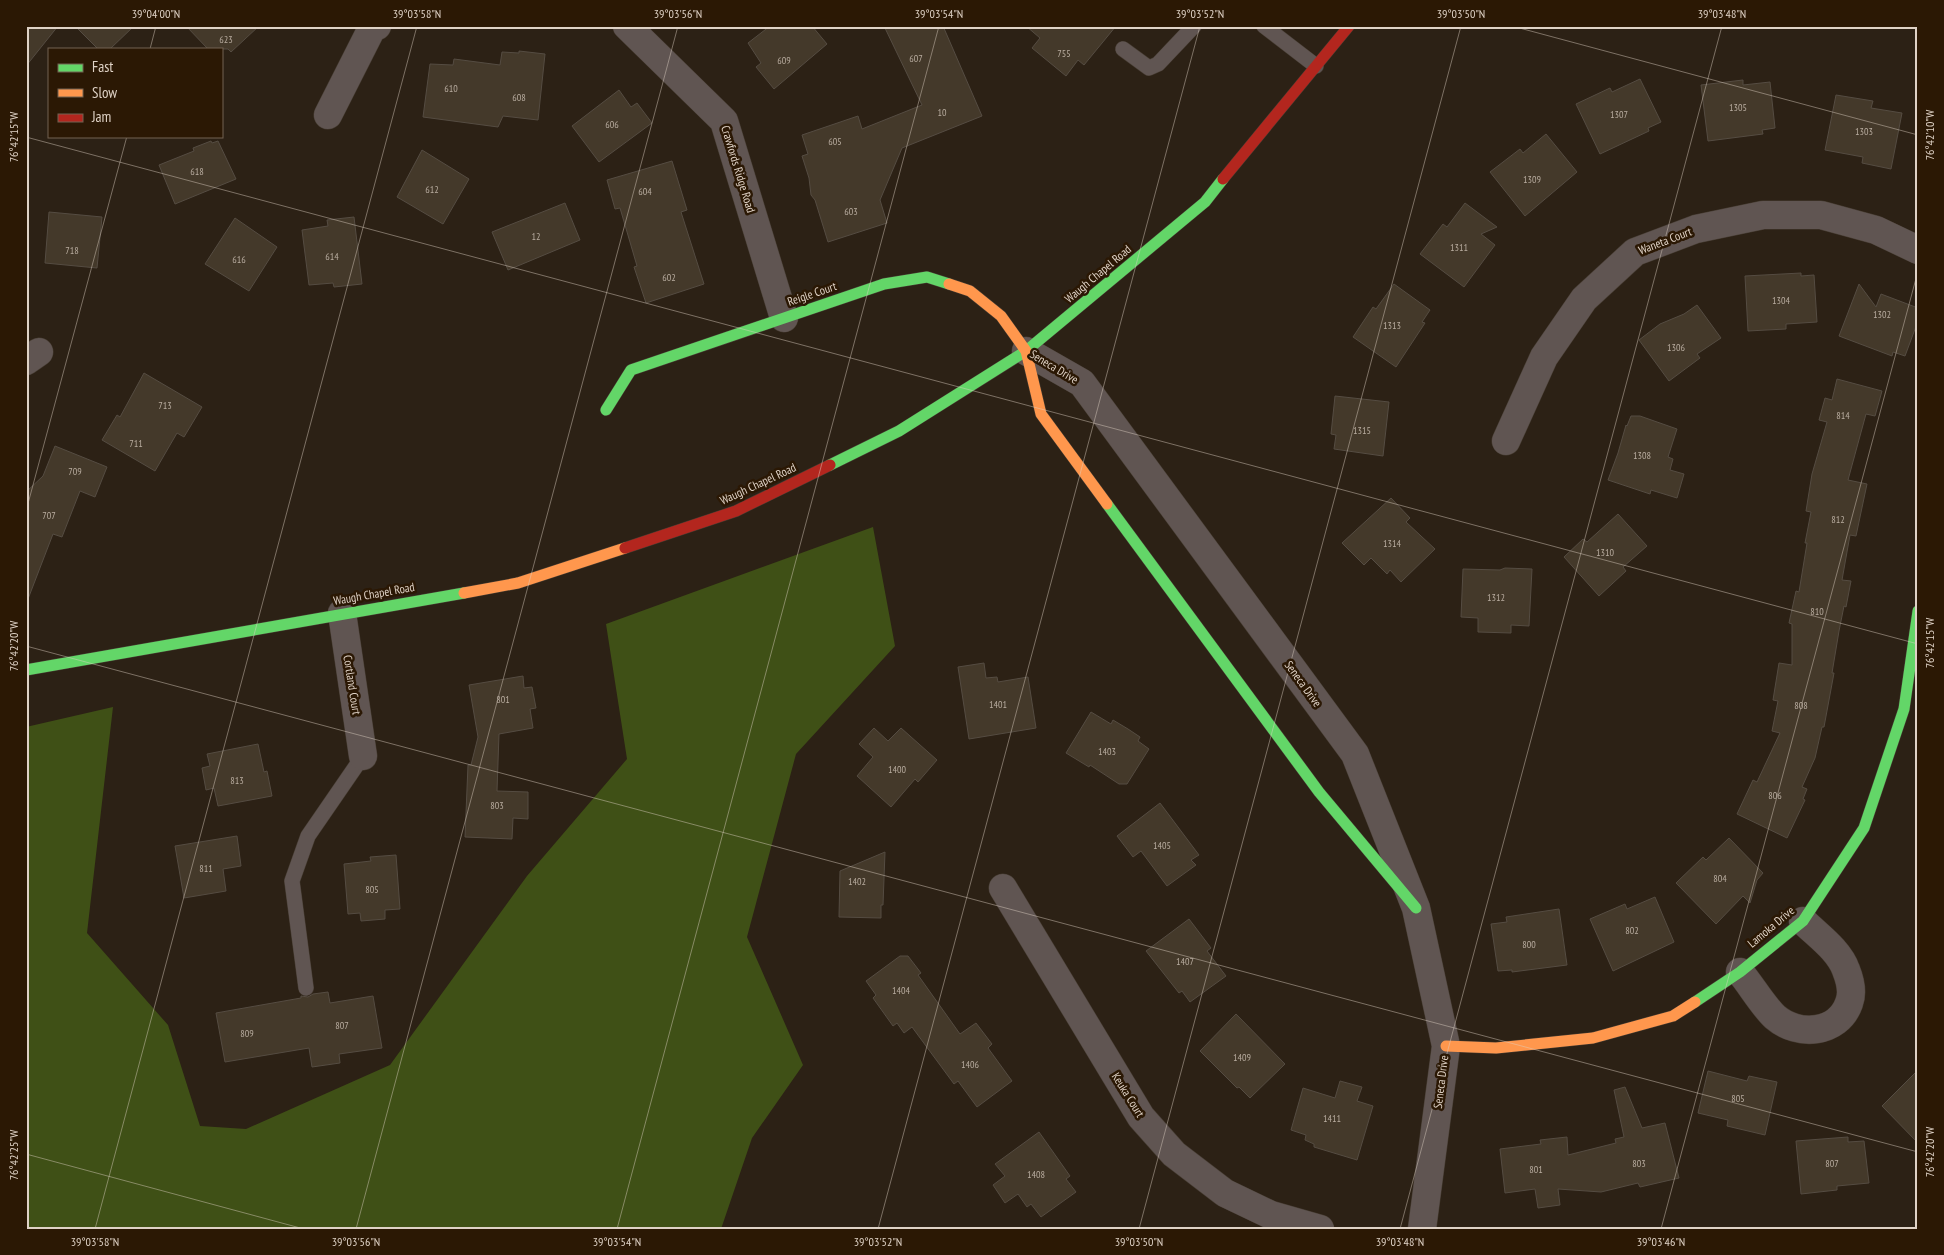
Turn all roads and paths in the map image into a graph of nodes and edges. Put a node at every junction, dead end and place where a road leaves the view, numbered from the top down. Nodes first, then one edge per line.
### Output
1 (377, 26) edge
2 (628, 26) edge
3 (1194, 26) edge
4 (1264, 26) edge
5 (1348, 26) edge
6 (1123, 49) dead end
7 (1316, 66) junction
8 (328, 115) dead end
9 (1918, 250) edge
10 (784, 318) junction
11 (1026, 351) junction
12 (606, 410) dead end
13 (1506, 441) dead end
14 (1918, 611) edge
15 (342, 614) junction
16 (26, 670) edge
17 (363, 756) joint
18 (1003, 888) dead end
19 (1416, 908) junction
20 (1802, 921) junction
21 (1740, 972) junction
22 (306, 988) dead end
23 (1446, 1046) junction
24 (1320, 1229) edge
25 (1422, 1229) edge

1 - 8 street
2 - 10 street, Crawfords Ridge Road
3 - 6 lane
4 - 7 lane
5 - 7 street, Waugh Chapel Road
7 - 11 street, Waugh Chapel Road
9 - 13 street, Waneta Court
10 - 11 street, Reigle Court
10 - 12 street, Reigle Court
11 - 15 street, Waugh Chapel Road
11 - 19 street, Seneca Drive
11 - 19 street, Seneca Drive
14 - 20 street, Lamoka Drive
15 - 16 street, Waugh Chapel Road
15 - 17 street, Cortland Court
17 - 22 lane
18 - 24 street, Keuka Court
19 - 23 street, Seneca Drive
20 - 21 street, Lamoka Drive
20 - 21 street
21 - 23 street, Lamoka Drive
23 - 25 street, Seneca Drive

